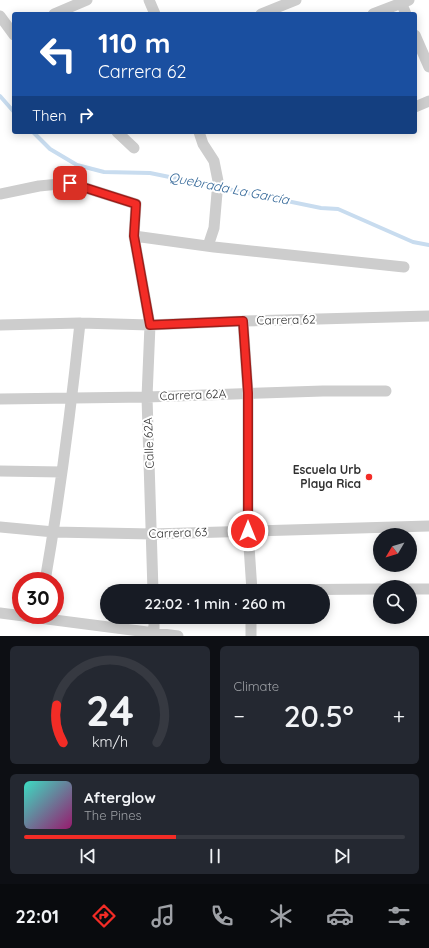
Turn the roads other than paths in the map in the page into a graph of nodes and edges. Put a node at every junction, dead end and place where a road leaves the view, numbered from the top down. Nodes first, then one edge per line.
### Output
1 (88, 0) edge
2 (149, 0) edge
3 (296, 0) edge
4 (404, 1) edge
5 (277, 7) edge
6 (59, 12) edge
7 (154, 12) edge
8 (266, 12) edge
9 (378, 12) edge
10 (406, 12) edge
11 (0, 16) edge
12 (12, 31) edge
13 (417, 40) edge
14 (429, 67) edge
15 (429, 101) edge
16 (417, 106) edge
17 (119, 134) edge
18 (200, 134) edge
19 (134, 148) dead end
20 (0, 194) edge
21 (134, 236) junction
22 (208, 246) junction
23 (404, 266) dead end
24 (429, 316) edge
25 (243, 321) junction
26 (80, 323) junction
27 (0, 324) edge
28 (150, 325) junction
29 (386, 391) dead end
30 (248, 393) junction
31 (147, 397) junction
32 (0, 398) edge
33 (72, 398) junction
34 (0, 471) edge
35 (62, 472) junction
36 (429, 526) edge
37 (0, 527) edge
38 (248, 531) junction
39 (54, 532) junction
40 (152, 534) junction
41 (47, 572) edge
42 (153, 584) edge
43 (252, 584) edge
44 (373, 589) edge
45 (417, 589) edge
46 (429, 589) edge
47 (330, 590) edge
48 (0, 613) edge
49 (12, 614) edge
50 (64, 619) edge
51 (154, 624) edge
52 (251, 624) edge
53 (154, 632) junction
54 (178, 636) edge
55 (251, 636) edge

1 - 6 street
2 - 7 street
3 - 5 street
4 - 9 street
4 - 10 street
5 - 8 street
11 - 12 street
13 - 14 street
15 - 16 street
17 - 19 street
18 - 22 street
20 - 21 street, Calle 62A
21 - 22 street
21 - 28 street, Calle 62A
22 - 23 street
24 - 25 street, Carrera 62
25 - 28 street, Carrera 62
25 - 30 street
26 - 27 street, Carrera 62
26 - 28 street, Carrera 62
26 - 33 street
28 - 31 street, Calle 62A
29 - 30 street, Carrera 62A
30 - 31 street, Carrera 62A
30 - 38 street
31 - 33 street, Carrera 62A
31 - 40 street, Calle 62A
32 - 33 street, Carrera 62A
33 - 35 street
34 - 35 street
35 - 39 street
36 - 38 street, Carrera 63
37 - 39 street, Carrera 63
38 - 40 street, Carrera 63
38 - 43 street
39 - 40 street, Carrera 63
39 - 41 street
40 - 42 street, Calle 62A
44 - 47 street
45 - 46 street
48 - 49 street
50 - 53 street
51 - 53 street
52 - 55 street
53 - 54 street

